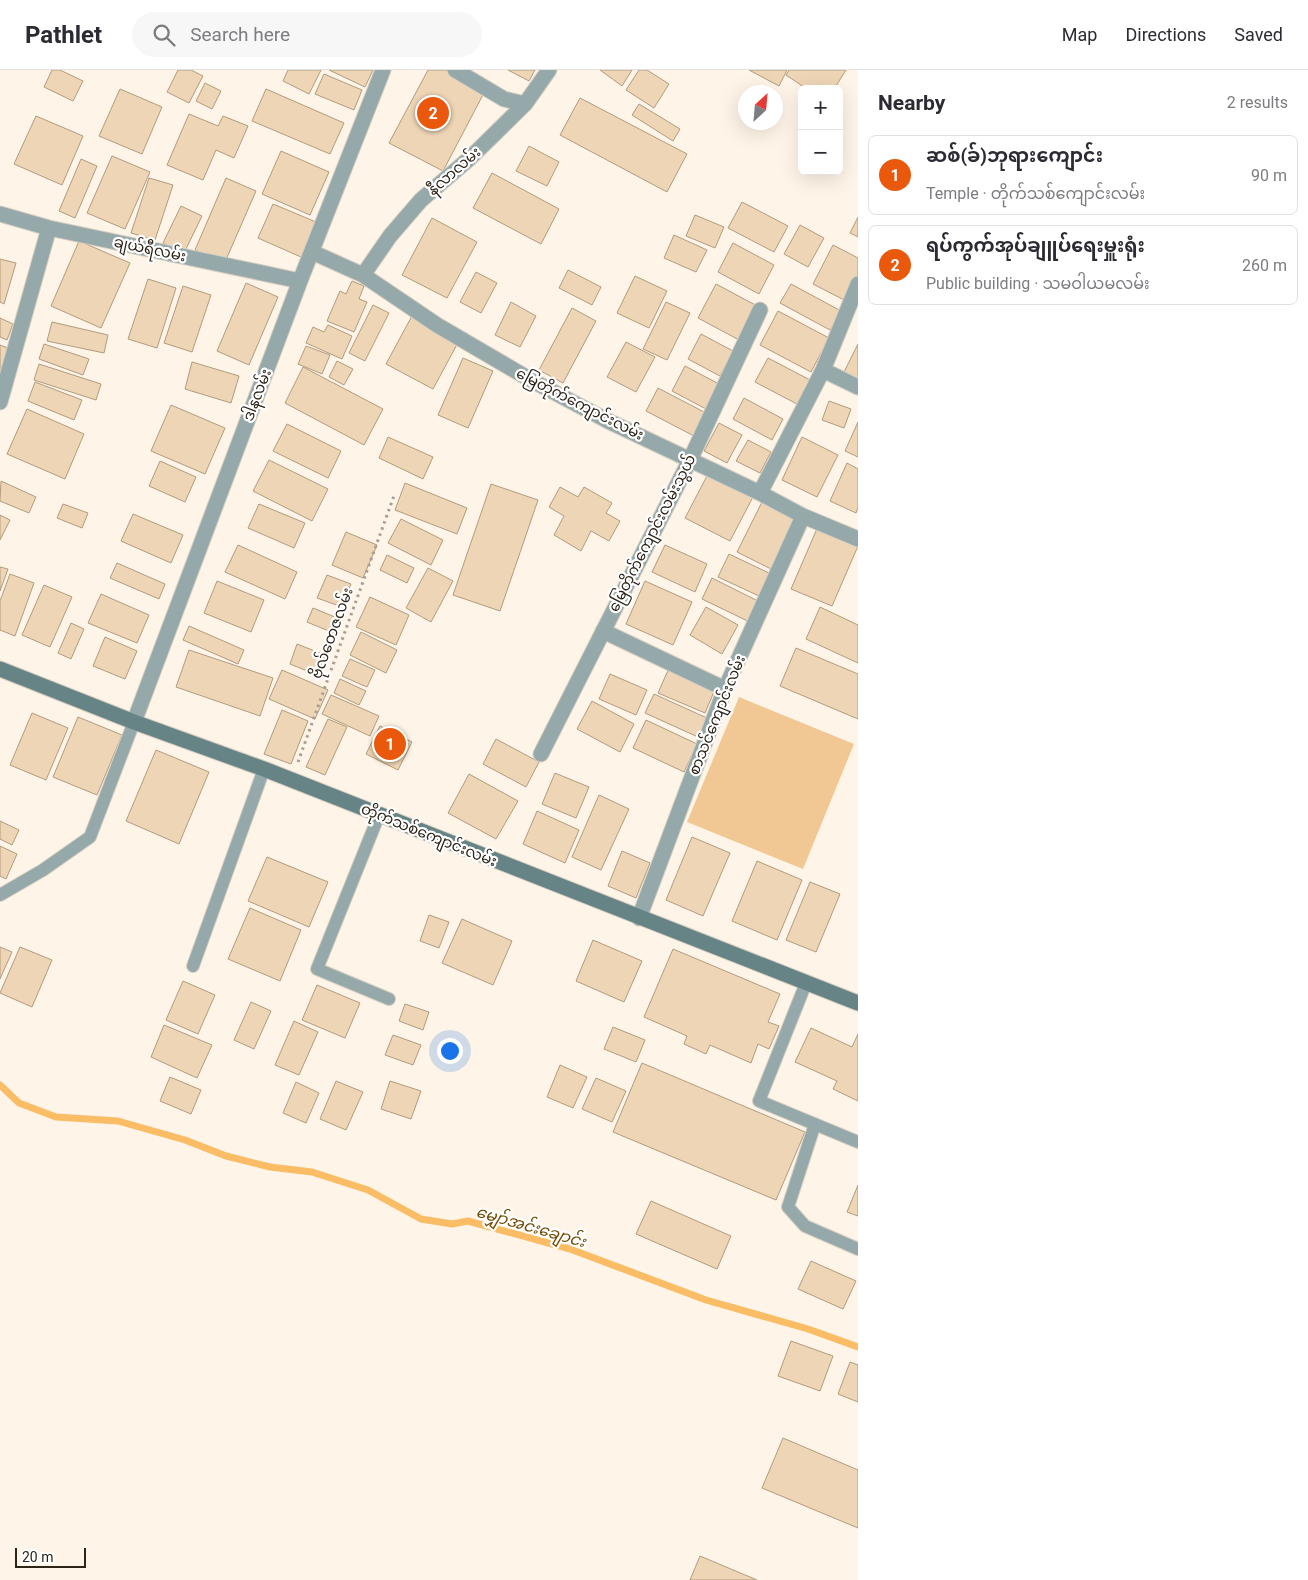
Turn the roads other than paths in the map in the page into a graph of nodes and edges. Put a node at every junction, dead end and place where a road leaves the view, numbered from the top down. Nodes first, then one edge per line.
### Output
1 (383, 70) edge
2 (455, 70) edge
3 (549, 70) edge
4 (524, 104) junction
5 (0, 214) edge
6 (49, 228) junction
7 (312, 252) junction
8 (363, 275) junction
9 (300, 281) junction
10 (858, 284) edge
11 (760, 310) dead end
12 (822, 370) junction
13 (858, 386) edge
14 (0, 402) edge
15 (690, 460) junction
16 (760, 493) junction
17 (803, 516) junction
18 (858, 539) edge
19 (603, 631) junction
20 (0, 669) edge
21 (725, 689) junction
22 (134, 722) junction
23 (540, 754) dead end
24 (264, 770) junction
25 (379, 815) junction
26 (0, 895) edge
27 (639, 918) junction
28 (193, 966) dead end
29 (806, 983) junction
30 (389, 999) dead end
31 (858, 1004) edge
32 (815, 1124) junction
33 (858, 1142) edge
34 (858, 1249) edge

1 - 7 street, ဒါနလမ်း
2 - 4 street
3 - 4 street, နီလာလမ်း
4 - 8 street, နီလာလမ်း
5 - 6 street, ချယ်ရီလမ်း
6 - 9 street, ချယ်ရီလမ်း
6 - 14 street
7 - 8 street, မြေတိုက်ကျောင်းလမ်း
7 - 9 street, ဒါနလမ်း
8 - 15 street, မြေတိုက်ကျောင်းလမ်း
9 - 22 street, ဒါနလမ်း
10 - 12 street
11 - 15 street, မြေတိုက်ကျောင်းလမ်းသွယ်
12 - 13 street
12 - 16 street
15 - 16 street, မြေတိုက်ကျောင်းလမ်း
15 - 19 street, မြေတိုက်ကျောင်းလမ်းသွယ်
16 - 17 street, မြေတိုက်ကျောင်းလမ်း
17 - 18 street, မြေတိုက်ကျောင်းလမ်း
17 - 21 street, စာသင်ကျောင်းလမ်း
19 - 21 street
19 - 23 street, မြေတိုက်ကျောင်းလမ်းသွယ်
20 - 22 street, တိုက်သစ်ကျောင်းလမ်း
21 - 27 street, စာသင်ကျောင်းလမ်း
22 - 24 street, တိုက်သစ်ကျောင်းလမ်း
22 - 26 lane
24 - 25 street, တိုက်သစ်ကျောင်းလမ်း
24 - 28 lane
25 - 27 street, တိုက်သစ်ကျောင်းလမ်း
25 - 30 lane
27 - 29 street, တိုက်သစ်ကျောင်းလမ်း
29 - 31 street, တိုက်သစ်ကျောင်းလမ်း
29 - 32 lane
32 - 33 lane
32 - 34 lane

